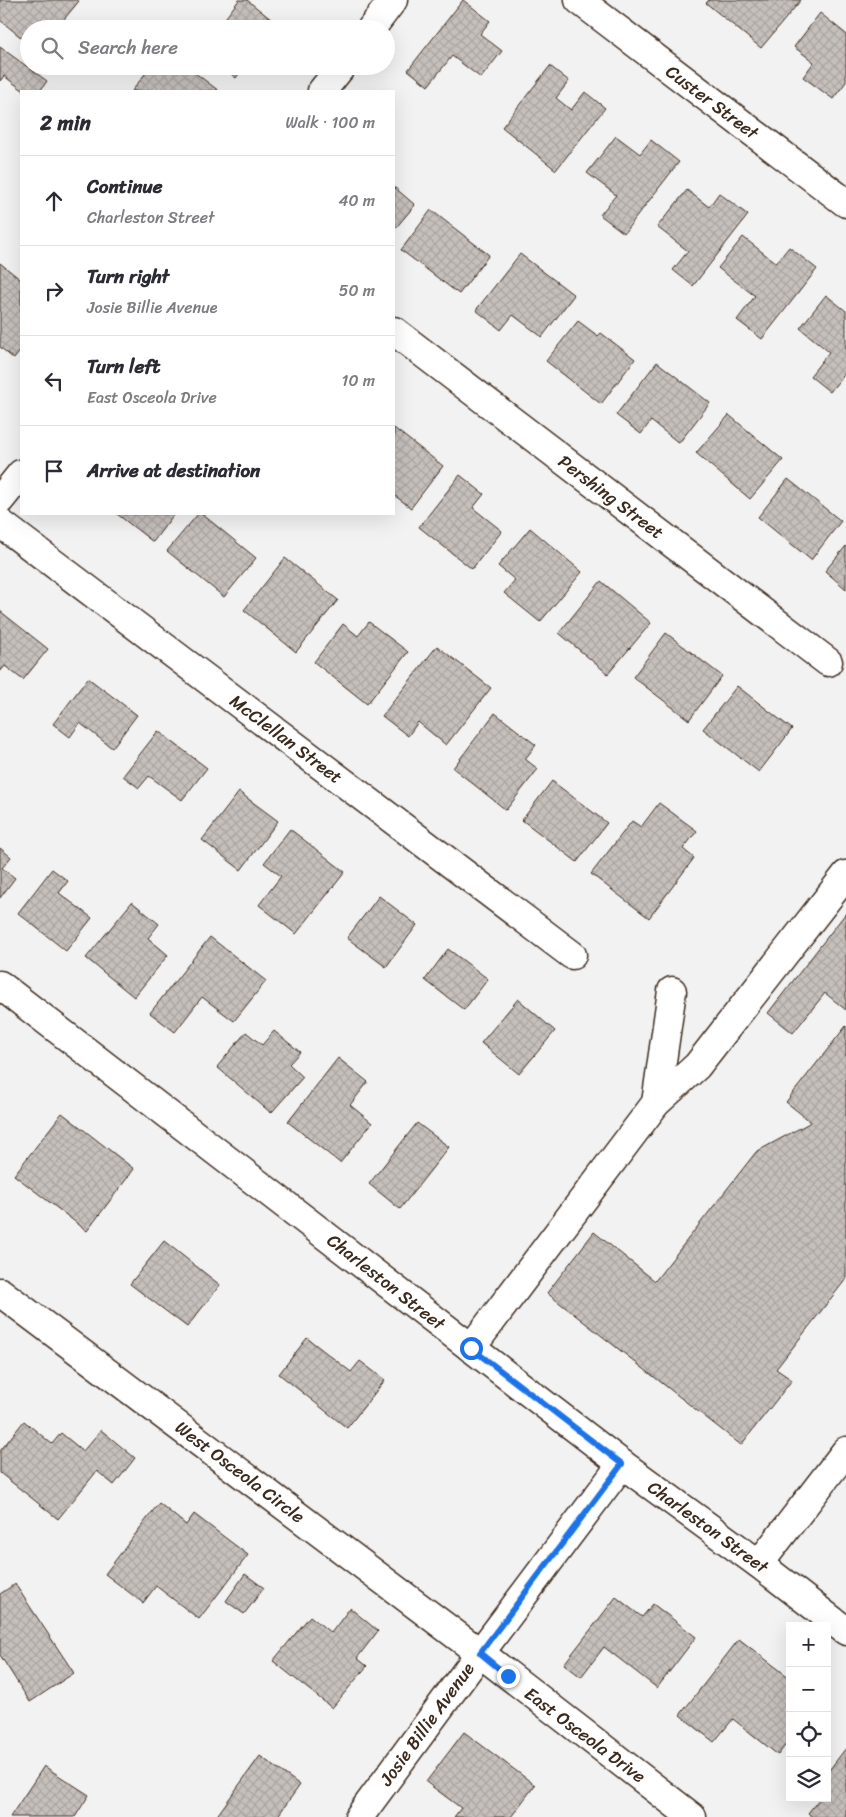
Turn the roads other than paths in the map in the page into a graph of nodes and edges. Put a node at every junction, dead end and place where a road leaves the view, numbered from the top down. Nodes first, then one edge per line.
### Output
1 (393, 0) edge
2 (579, 0) edge
3 (378, 20) edge
4 (335, 75) edge
5 (323, 90) edge
6 (846, 203) edge
7 (395, 332) edge
8 (20, 475) edge
9 (0, 500) edge
10 (0, 523) edge
11 (828, 662) dead end
12 (846, 875) edge
13 (572, 955) dead end
14 (0, 985) edge
15 (672, 991) dead end
16 (656, 1103) junction
17 (0, 1292) edge
18 (471, 1348) junction
19 (846, 1450) edge
20 (622, 1464) junction
21 (759, 1564) junction
22 (846, 1630) edge
23 (480, 1653) junction
24 (359, 1817) edge
25 (692, 1817) edge

1 - 3 street
2 - 6 street, Custer Street
4 - 5 street
7 - 11 street, Pershing Street
8 - 9 street
10 - 13 street, McClellan Street
12 - 16 street
14 - 18 street, Charleston Street
15 - 16 street
16 - 18 street
17 - 23 street, West Osceola Circle
18 - 20 street, Charleston Street
19 - 21 street
20 - 21 street, Charleston Street
20 - 23 street, Josie Billie Avenue
21 - 22 street, Charleston Street
23 - 24 street, Josie Billie Avenue
23 - 25 street, East Osceola Drive

